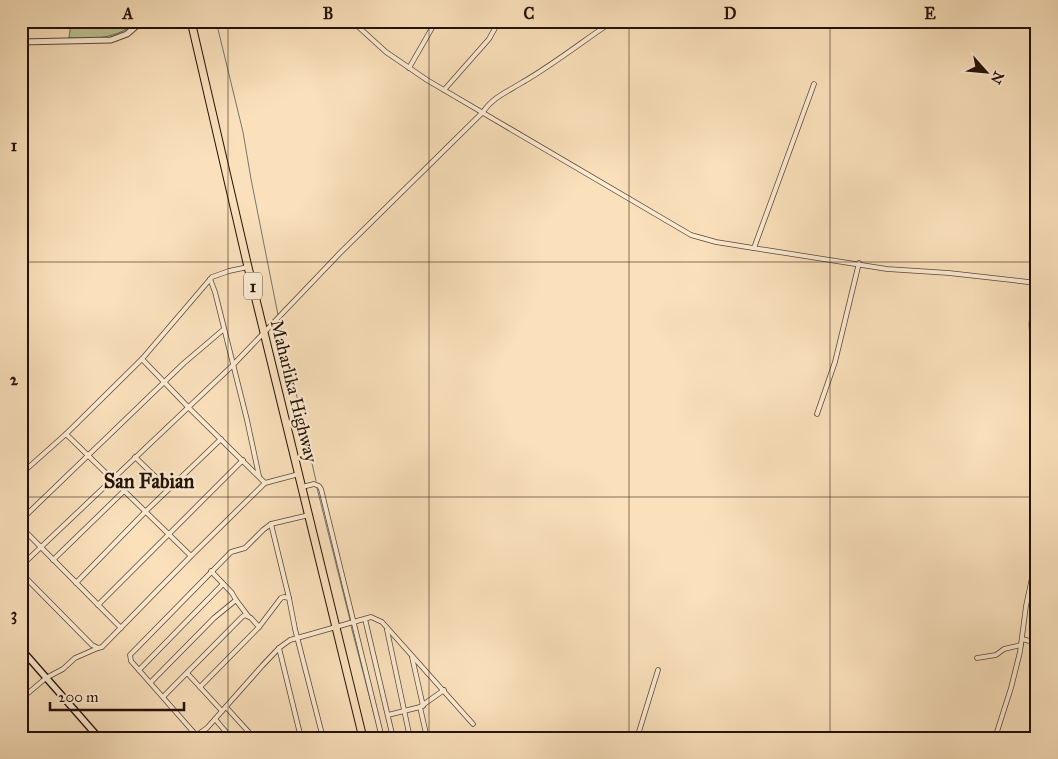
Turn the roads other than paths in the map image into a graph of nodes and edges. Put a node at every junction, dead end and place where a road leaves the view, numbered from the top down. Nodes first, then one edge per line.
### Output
1 (142, 21) edge
2 (191, 21) edge
3 (352, 21) edge
4 (436, 21) edge
5 (499, 21) edge
6 (613, 21) edge
7 (21, 42) edge
8 (409, 68) junction
9 (814, 84) dead end
10 (444, 90) junction
11 (483, 112) junction
12 (754, 248) junction
13 (859, 264) junction
14 (248, 267) junction
15 (210, 280) junction
16 (1037, 283) edge
17 (1037, 298) edge
18 (224, 329) junction
19 (264, 333) junction
20 (1037, 340) edge
21 (142, 358) junction
22 (232, 365) junction
23 (165, 382) junction
24 (188, 407) junction
25 (817, 414) dead end
26 (66, 434) junction
27 (221, 439) junction
28 (88, 455) junction
29 (135, 457) junction
30 (243, 460) junction
31 (21, 474) edge
32 (299, 474) junction
33 (259, 476) junction
34 (111, 479) junction
35 (265, 483) junction
36 (302, 487) junction
37 (168, 490) junction
38 (124, 491) junction
39 (146, 511) junction
40 (309, 515) junction
41 (21, 520) edge
42 (271, 524) junction
43 (21, 527) edge
44 (168, 534) junction
45 (41, 547) junction
46 (1037, 554) edge
47 (191, 556) junction
48 (53, 560) junction
49 (21, 566) edge
50 (210, 571) junction
51 (21, 573) edge
52 (76, 583) junction
53 (224, 584) junction
54 (289, 598) junction
55 (236, 600) junction
56 (98, 605) junction
57 (248, 616) junction
58 (365, 619) junction
59 (354, 622) junction
60 (260, 627) junction
61 (121, 628) junction
62 (336, 628) junction
63 (387, 628) junction
64 (297, 637) junction
65 (1022, 640) junction
66 (1037, 643) edge
67 (1021, 645) junction
68 (98, 648) junction
69 (280, 648) junction
70 (21, 649) edge
71 (411, 655) junction
72 (977, 658) dead end
73 (139, 670) junction
74 (658, 670) dead end
75 (187, 673) junction
76 (46, 678) junction
77 (151, 682) junction
78 (200, 687) junction
79 (444, 690) junction
80 (164, 696) junction
81 (21, 699) edge
82 (421, 706) junction
83 (226, 707) junction
84 (222, 711) junction
85 (404, 711) junction
86 (388, 715) junction
87 (215, 719) junction
88 (473, 724) dead end
89 (195, 736) edge
90 (99, 738) edge
91 (231, 738) edge
92 (254, 738) edge
93 (301, 738) edge
94 (323, 738) edge
95 (362, 738) edge
96 (382, 738) edge
97 (393, 738) edge
98 (410, 738) edge
99 (427, 738) edge
100 (637, 738) edge
101 (995, 738) edge

1 - 7 street
2 - 14 highway, Maharlika Highway / 1
3 - 8 street
4 - 8 street
5 - 10 street
6 - 11 street
8 - 10 street
9 - 12 street
10 - 11 street
11 - 12 street
11 - 19 street
12 - 13 street
13 - 16 street
13 - 25 street
14 - 15 street
14 - 19 highway, Maharlika Highway / 1
15 - 18 street
15 - 21 street
17 - 20 street
18 - 22 street
18 - 23 street
19 - 22 street
19 - 32 highway, Maharlika Highway / 1
21 - 23 street
21 - 26 street
22 - 24 street
22 - 33 street
23 - 24 street
23 - 28 street
24 - 27 street
24 - 29 street
26 - 28 street
26 - 31 street
27 - 30 street
27 - 37 street
28 - 34 street
28 - 41 street
29 - 34 street
29 - 37 street
30 - 33 street
30 - 44 street
32 - 35 street
32 - 36 highway, Maharlika Highway / 1
33 - 35 street
34 - 38 street
34 - 45 street
35 - 47 street
36 - 40 highway, Maharlika Highway / 1
36 - 59 street
37 - 39 street
38 - 39 street
38 - 48 street
39 - 44 street
39 - 52 street
40 - 42 street
40 - 62 highway, Maharlika Highway / 1
42 - 50 street
42 - 54 street
43 - 45 street
44 - 47 street
44 - 56 street
45 - 48 street
45 - 49 street
46 - 65 street
47 - 61 street
48 - 52 street
50 - 53 street
50 - 73 street
51 - 68 street
52 - 56 street
53 - 55 street
53 - 73 street
54 - 60 street
54 - 64 street
55 - 57 street
55 - 77 street
56 - 61 street
57 - 60 street
57 - 75 street
58 - 59 street
58 - 63 street
58 - 86 street
59 - 62 street
59 - 96 street
60 - 78 street
61 - 68 street
62 - 64 street
62 - 95 highway, Maharlika Highway / 1
63 - 71 street
63 - 85 street
64 - 69 street
64 - 94 street
65 - 66 street
65 - 67 street
67 - 72 street
67 - 101 street
68 - 76 street
69 - 83 street
69 - 93 street
70 - 76 main road
71 - 79 street
71 - 82 street
73 - 77 street
74 - 100 street
75 - 78 street
75 - 80 street
76 - 81 street
76 - 90 main road
77 - 80 street
78 - 84 street
79 - 82 street
79 - 88 street
80 - 89 street
82 - 85 street
82 - 99 street
83 - 84 street
83 - 92 street
84 - 87 street
85 - 86 street
85 - 98 street
86 - 97 street
87 - 89 street
87 - 91 street

